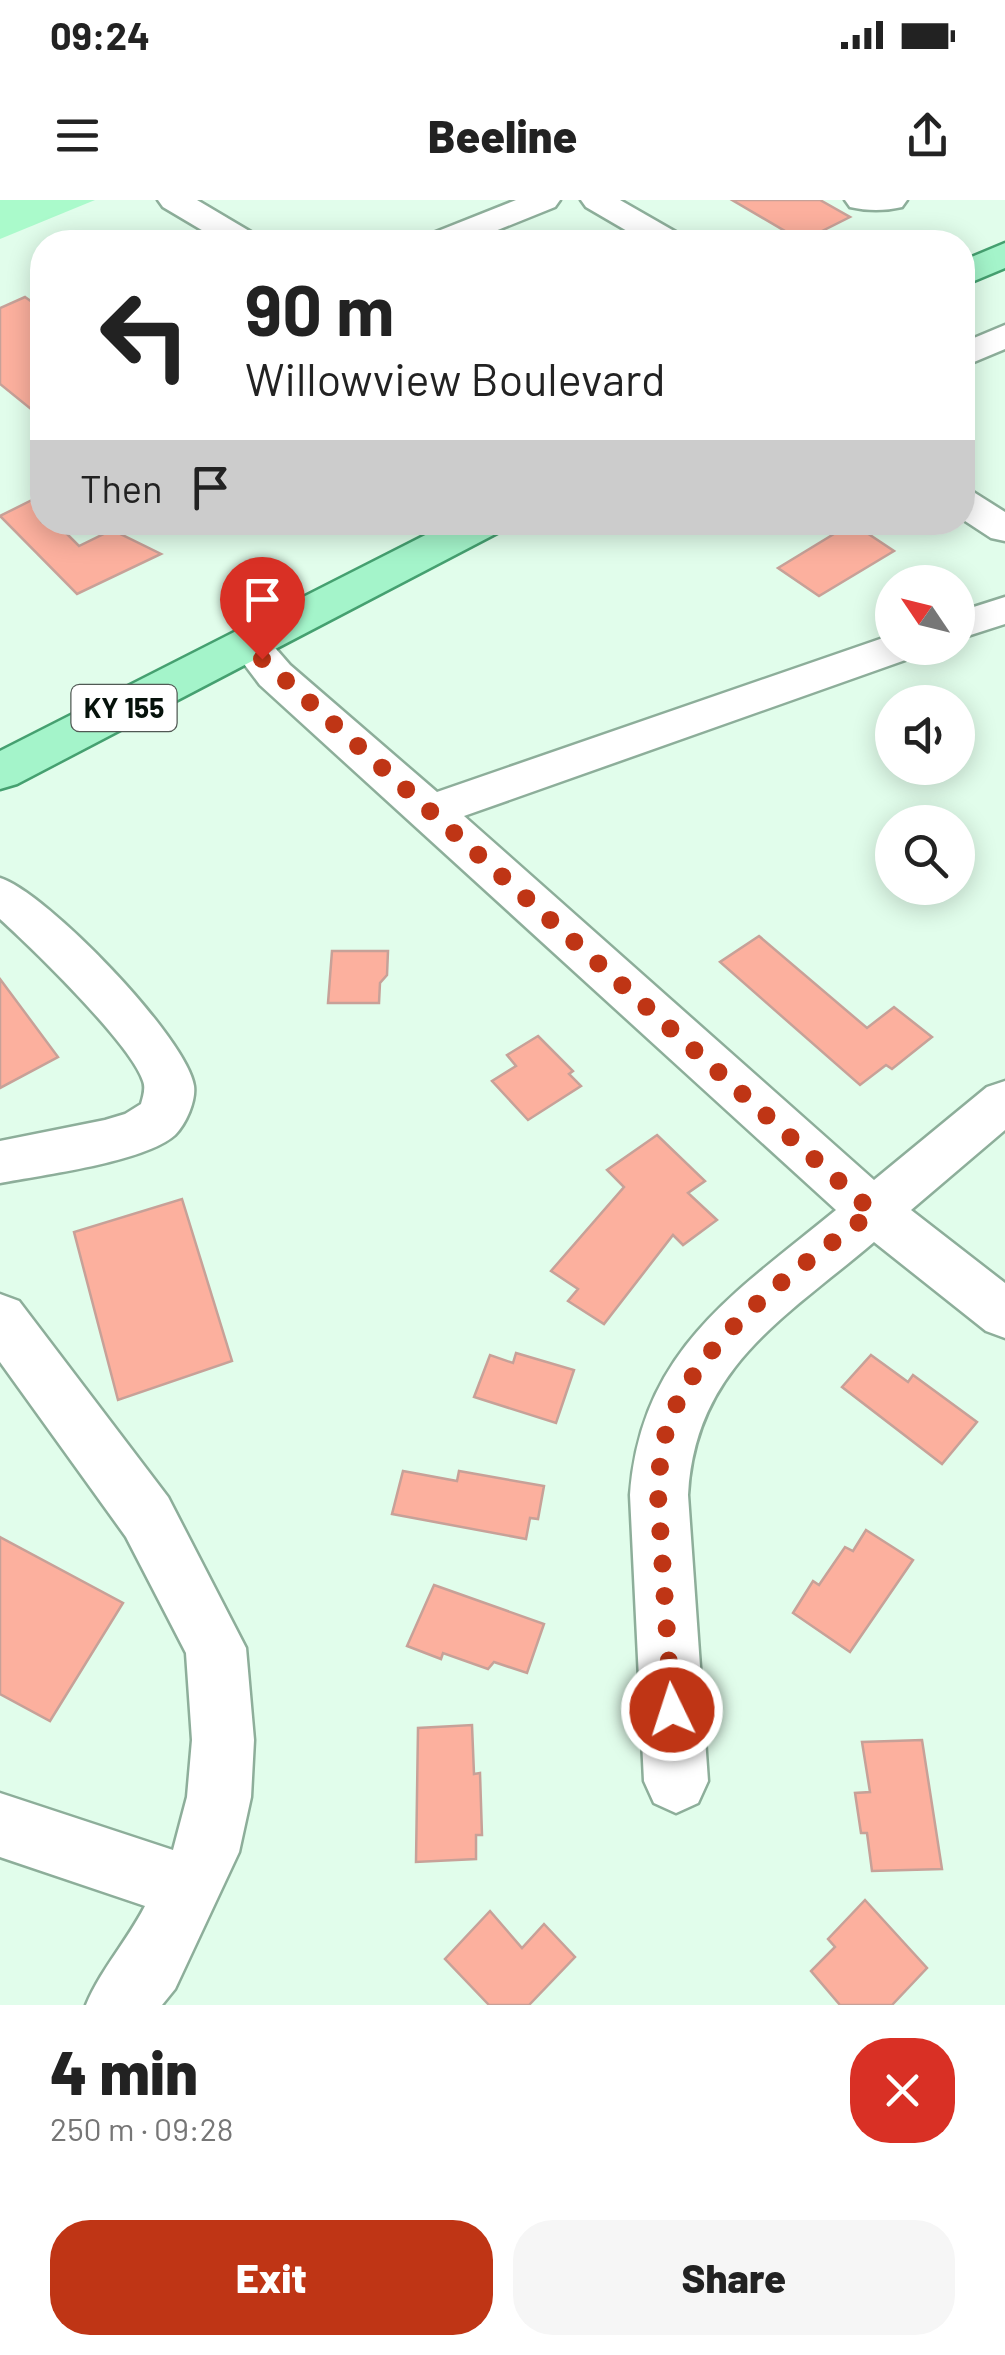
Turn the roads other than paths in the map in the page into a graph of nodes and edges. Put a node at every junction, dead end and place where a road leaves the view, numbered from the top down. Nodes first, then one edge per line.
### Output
1 (174, 200) edge
2 (544, 200) edge
3 (598, 200) edge
4 (861, 200) edge
5 (891, 200) edge
6 (224, 230) edge
7 (470, 230) edge
8 (648, 230) edge
9 (1005, 254) edge
10 (975, 269) edge
11 (1005, 335) edge
12 (975, 350) edge
13 (975, 510) edge
14 (1005, 529) edge
15 (461, 535) edge
16 (1005, 610) edge
17 (975, 620) edge
18 (249, 644) junction
19 (875, 656) edge
20 (0, 772) edge
21 (430, 811) junction
22 (0, 896) edge
23 (1005, 1101) edge
24 (0, 1162) edge
25 (873, 1212) junction
26 (1005, 1314) edge
27 (0, 1318) edge
28 (676, 1781) dead end
29 (0, 1825) edge
30 (188, 1888) junction
31 (120, 2005) edge

1 - 6 street
2 - 7 street
3 - 8 street
4 - 5 street
9 - 10 main road
11 - 12 street
13 - 14 street
15 - 18 main road, KY 155
16 - 17 street
18 - 20 main road, KY 155
18 - 21 street
19 - 21 street
21 - 25 street
22 - 24 street
23 - 25 street
25 - 26 street
25 - 28 street
27 - 30 street
29 - 30 street
30 - 31 street

